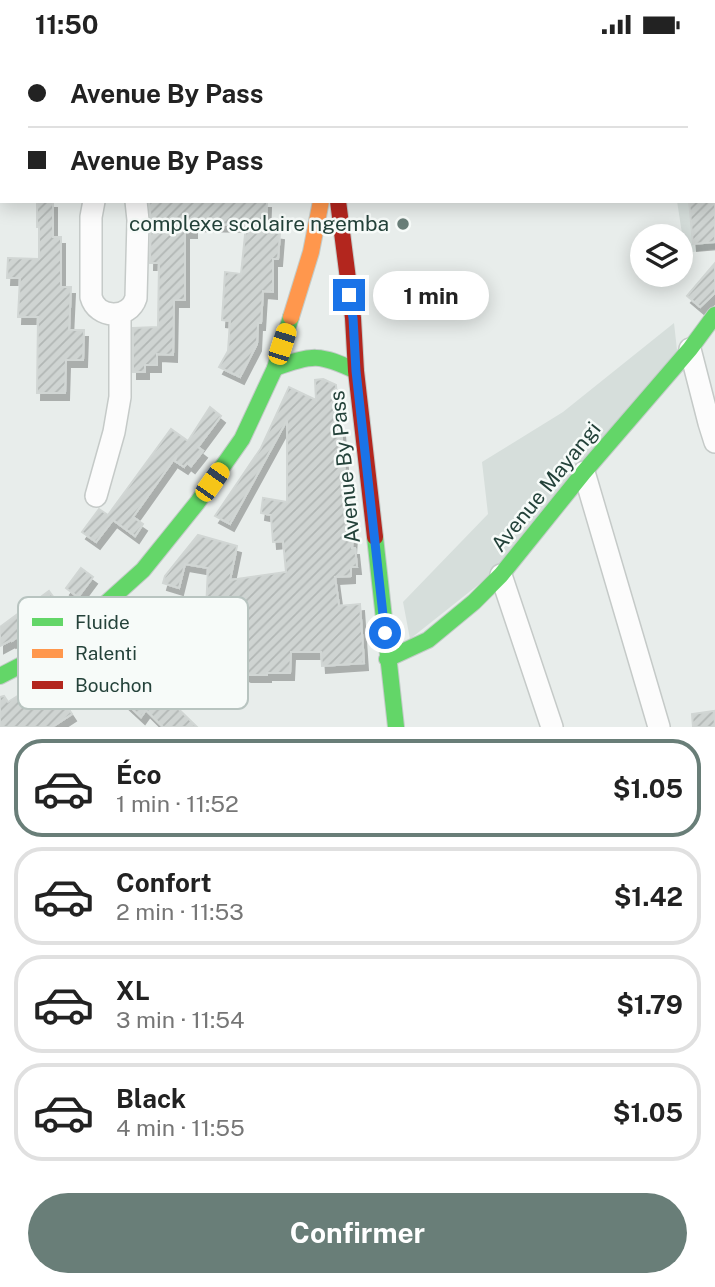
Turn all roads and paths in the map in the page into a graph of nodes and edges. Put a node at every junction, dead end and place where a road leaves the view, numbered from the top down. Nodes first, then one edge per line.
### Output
1 (94, 203) edge
2 (136, 203) edge
3 (321, 203) edge
4 (338, 203) edge
5 (115, 314) junction
6 (715, 315) edge
7 (690, 349) junction
8 (275, 368) junction
9 (356, 371) junction
10 (110, 387) dead end
11 (715, 442) edge
12 (584, 472) junction
13 (96, 496) dead end
14 (501, 575) junction
15 (114, 597) edge
16 (387, 659) junction
17 (18, 667) edge
18 (0, 676) edge
19 (397, 727) edge
20 (552, 727) edge
21 (659, 727) edge

1 - 5 street
2 - 5 street
3 - 8 main road
4 - 9 main road, Avenue By Pass
5 - 10 street
5 - 13 street
6 - 7 main road, Avenue Mayangi
7 - 11 street
7 - 12 main road, Avenue Mayangi
8 - 9 main road
8 - 15 main road
9 - 16 main road, Avenue By Pass
12 - 14 main road, Avenue Mayangi
12 - 21 street
14 - 16 main road, Avenue Mayangi
14 - 20 street
16 - 19 main road, Avenue By Pass
17 - 18 main road

